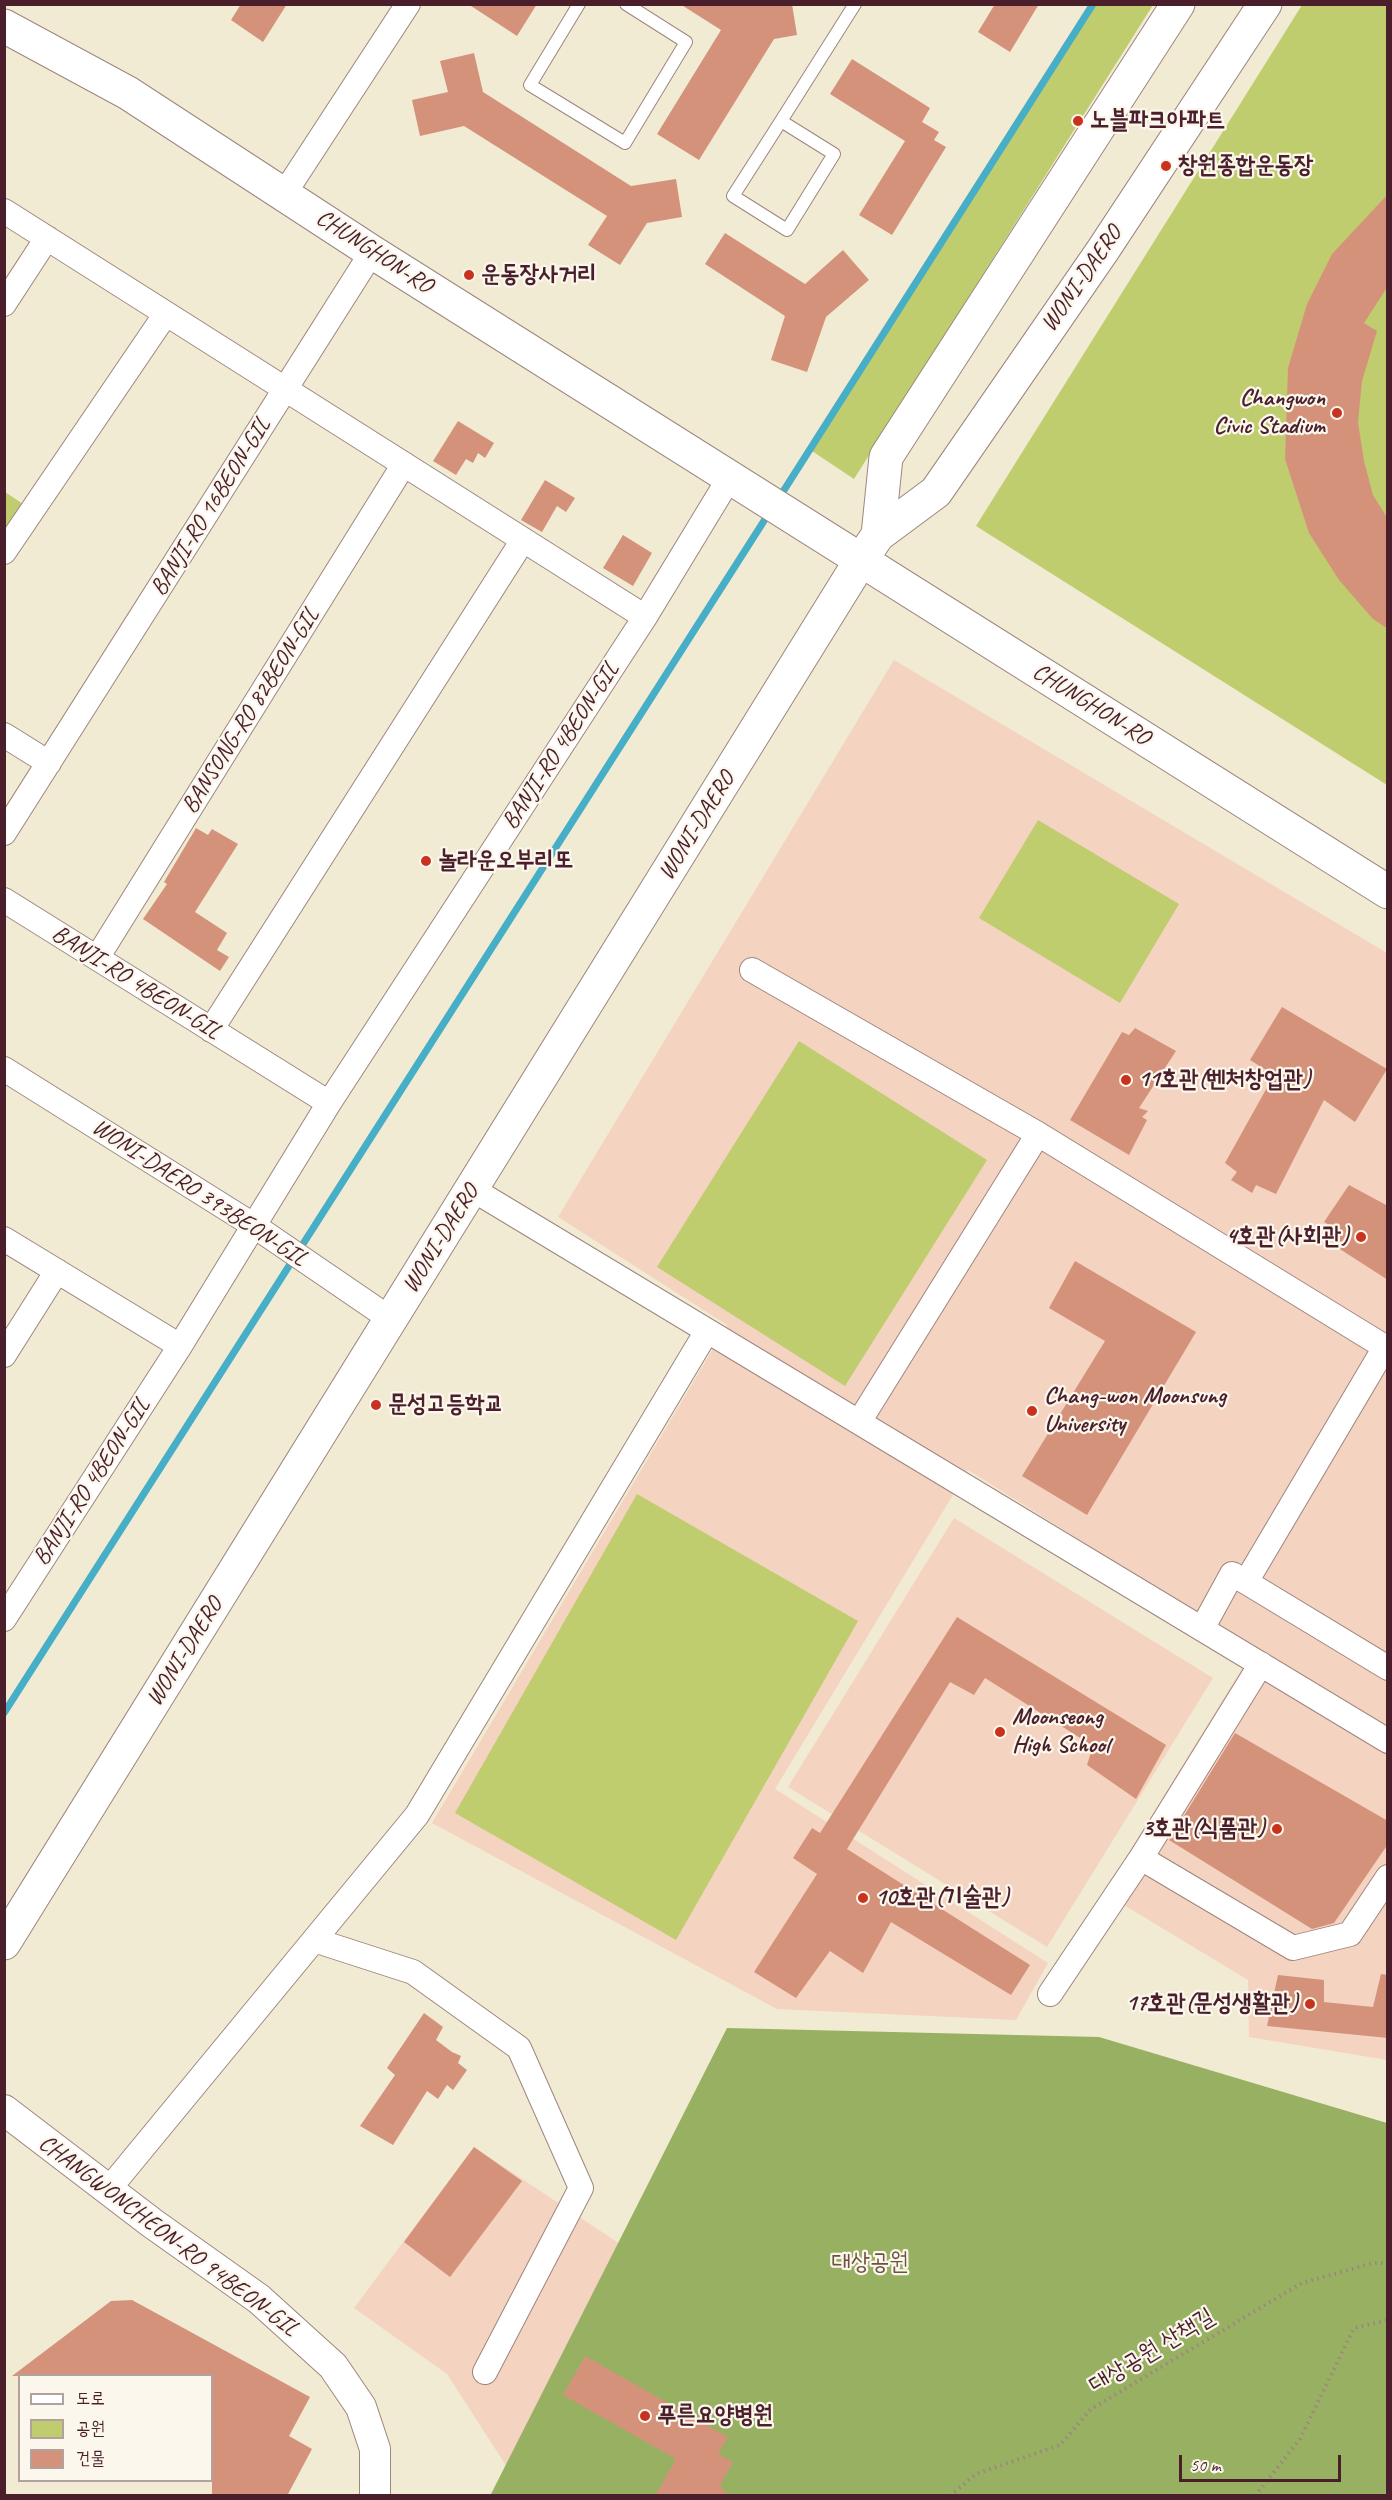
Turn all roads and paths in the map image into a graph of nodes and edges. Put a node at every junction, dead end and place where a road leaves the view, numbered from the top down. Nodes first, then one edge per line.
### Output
1 (408, 4) edge
2 (579, 4) edge
3 (626, 4) edge
4 (855, 4) edge
5 (1178, 4) edge
6 (1265, 4) edge
7 (4, 26) edge
8 (781, 121) junction
9 (284, 194) junction
10 (4, 211) edge
11 (47, 238) junction
12 (372, 252) junction
13 (4, 304) edge
14 (165, 315) junction
15 (287, 388) junction
16 (404, 464) junction
17 (736, 480) junction
18 (523, 540) junction
19 (869, 547) junction
20 (4, 552) edge
21 (645, 616) junction
22 (4, 735) edge
23 (49, 763) junction
24 (4, 833) edge
25 (1388, 892) edge
26 (4, 900) edge
27 (97, 958) junction
28 (752, 970) dead end
29 (211, 1030) junction
30 (4, 1069) edge
31 (329, 1104) junction
32 (1038, 1134) junction
33 (472, 1189) junction
34 (253, 1225) junction
35 (4, 1239) edge
36 (57, 1272) junction
37 (392, 1320) junction
38 (707, 1331) junction
39 (180, 1346) junction
40 (1386, 1348) edge
41 (4, 1355) edge
42 (859, 1422) junction
43 (1246, 1582) junction
44 (4, 1619) edge
45 (1202, 1629) junction
46 (1261, 1664) junction
47 (1388, 1668) edge
48 (1388, 1741) edge
49 (1141, 1858) junction
50 (1388, 1877) edge
51 (314, 1940) junction
52 (4, 1943) edge
53 (1050, 1994) dead end
54 (4, 2110) edge
55 (108, 2190) junction
56 (1388, 2263) edge
57 (1388, 2320) edge
58 (484, 2372) dead end
59 (375, 2496) edge
60 (950, 2496) edge
61 (1255, 2496) edge

1 - 9 street
2 - 3 lane
4 - 8 lane
5 - 19 main road, WONI-DAERO
6 - 19 main road, WONI-DAERO
7 - 9 main road, CHUNGHON-RO
8 - 8 lane
9 - 12 main road, CHUNGHON-RO
10 - 11 street
11 - 13 street
11 - 14 street
12 - 15 street, BANJI-RO 16BEON-GIL
12 - 17 main road, CHUNGHON-RO
14 - 15 street
14 - 20 street
15 - 16 street
15 - 23 street, BANJI-RO 16BEON-GIL
16 - 18 street
16 - 27 street, BANSONG-RO 82BEON-GIL
17 - 19 main road, CHUNGHON-RO
17 - 21 street, BANJI-RO 4BEON-GIL
18 - 21 street
18 - 29 street
19 - 25 main road, CHUNGHON-RO
19 - 33 main road, WONI-DAERO
21 - 31 street, BANJI-RO 4BEON-GIL
22 - 23 street
23 - 24 street, BANJI-RO 16BEON-GIL
26 - 27 street, BANJI-RO 4BEON-GIL
27 - 29 street, BANJI-RO 4BEON-GIL
28 - 32 street
29 - 31 street, BANJI-RO 4BEON-GIL
30 - 34 street, WONI-DAERO 393BEON-GIL
31 - 34 street, BANJI-RO 4BEON-GIL
32 - 40 street
32 - 42 street
33 - 37 main road, WONI-DAERO
33 - 38 street
34 - 37 street, WONI-DAERO 393BEON-GIL
34 - 39 street, BANJI-RO 4BEON-GIL
35 - 36 street
36 - 39 street
36 - 41 street
37 - 52 main road, WONI-DAERO
38 - 42 street
38 - 51 street
39 - 44 street, BANJI-RO 4BEON-GIL
40 - 43 street
42 - 45 street
43 - 45 street
43 - 47 street
45 - 46 street
46 - 48 street
46 - 49 street
49 - 50 street
49 - 53 street
51 - 55 street
51 - 58 street
54 - 55 street, CHANGWONCHEON-RO 94BEON-GIL
55 - 59 street, CHANGWONCHEON-RO 94BEON-GIL
56 - 60 path, 대상공원 산책길
57 - 61 path

